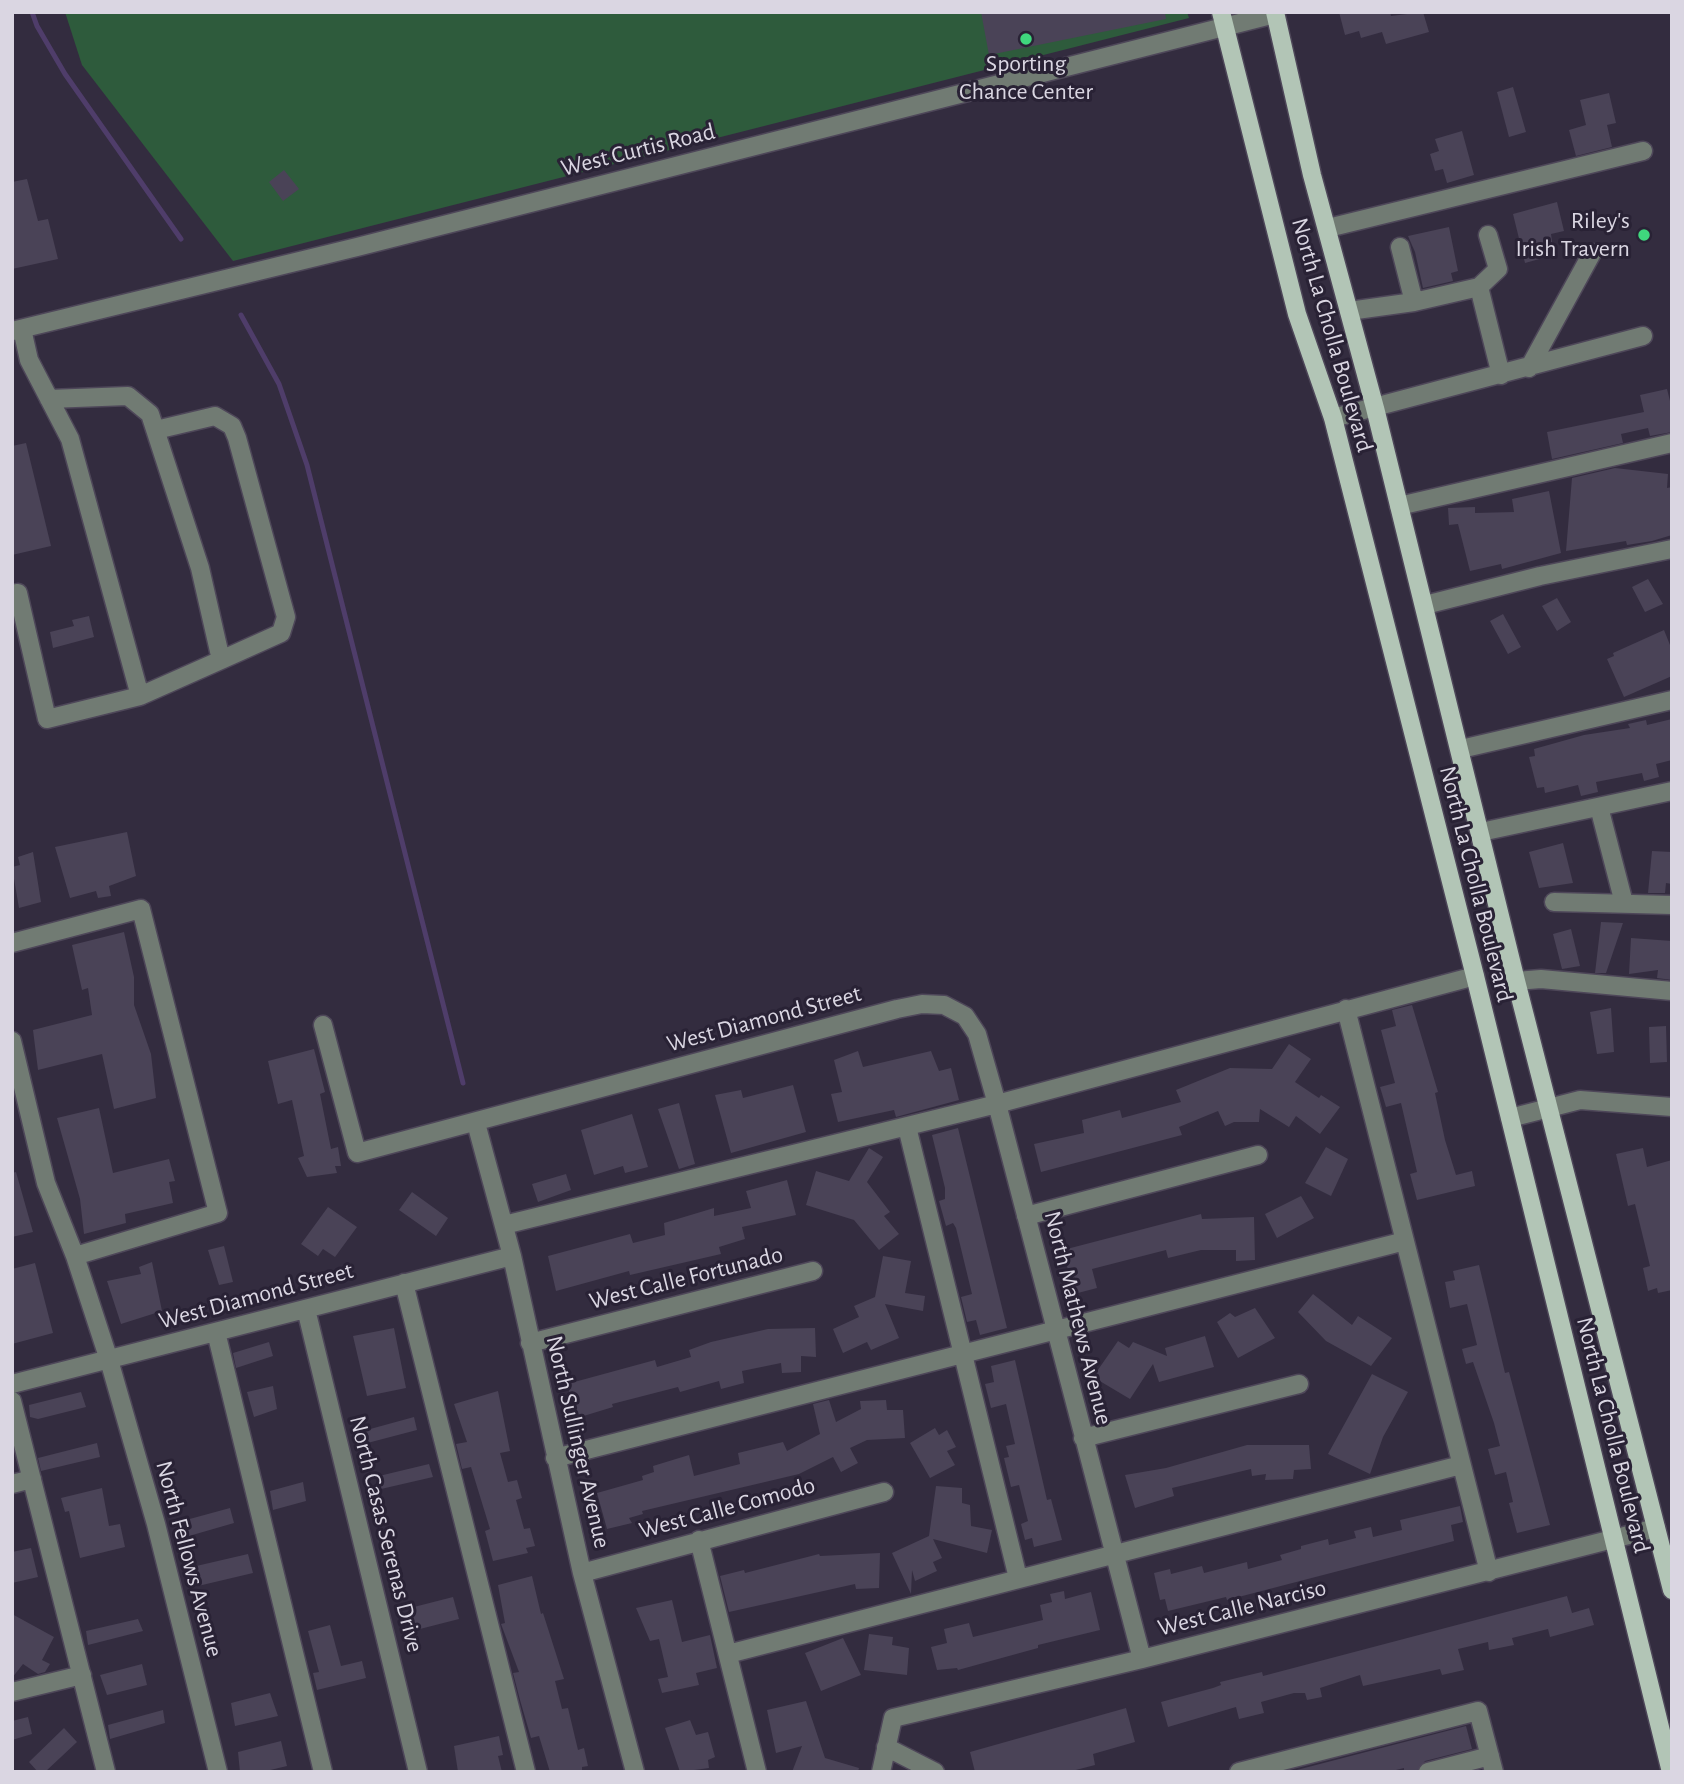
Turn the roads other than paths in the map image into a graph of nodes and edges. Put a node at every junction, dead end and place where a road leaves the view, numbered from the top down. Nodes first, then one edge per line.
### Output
1 (1275, 13) edge
2 (1223, 20) edge
3 (1643, 151) dead end
4 (1328, 228) junction
5 (1488, 235) dead end
6 (1400, 247) dead end
7 (1592, 253) dead end
8 (1479, 287) junction
9 (1414, 302) junction
10 (1349, 311) junction
11 (17, 330) edge
12 (1643, 336) dead end
13 (1529, 368) junction
14 (1501, 375) junction
15 (49, 399) junction
16 (1375, 408) junction
17 (1333, 418) junction
18 (156, 430) junction
19 (1672, 443) edge
20 (1399, 506) junction
21 (1672, 549) edge
22 (12, 594) edge
23 (1425, 606) junction
24 (221, 660) junction
25 (140, 696) junction
26 (1672, 700) edge
27 (1461, 749) junction
28 (1672, 791) edge
29 (1599, 807) junction
30 (1480, 831) junction
31 (1554, 902) dead end
32 (1624, 903) junction
33 (1672, 905) edge
34 (12, 943) edge
35 (1475, 976) junction
36 (1516, 981) junction
37 (1672, 991) edge
38 (944, 1005) joint
39 (1346, 1009) junction
40 (323, 1025) dead end
41 (12, 1041) edge
42 (997, 1104) junction
43 (1550, 1107) junction
44 (1672, 1107) edge
45 (1510, 1118) junction
46 (476, 1123) junction
47 (907, 1127) junction
48 (1258, 1155) dead end
49 (1026, 1216) junction
50 (504, 1225) junction
51 (1405, 1241) junction
52 (75, 1256) junction
53 (512, 1256) junction
54 (814, 1271) dead end
55 (404, 1283) junction
56 (306, 1309) junction
57 (1056, 1331) junction
58 (216, 1332) junction
59 (530, 1343) junction
60 (963, 1355) junction
61 (109, 1360) junction
62 (12, 1384) edge
63 (1299, 1384) dead end
64 (12, 1401) edge
65 (1083, 1438) junction
66 (555, 1458) junction
67 (1461, 1465) junction
68 (32, 1479) junction
69 (12, 1483) edge
70 (884, 1492) dead end
71 (1656, 1528) junction
72 (1613, 1538) junction
73 (699, 1540) junction
74 (1114, 1553) junction
75 (1489, 1572) junction
76 (582, 1573) junction
77 (1018, 1578) junction
78 (1672, 1590) edge
79 (727, 1654) junction
80 (1142, 1658) junction
81 (82, 1675) junction
82 (12, 1692) edge
83 (886, 1747) junction
84 (1492, 1764) edge
85 (106, 1772) edge
86 (218, 1772) edge
87 (323, 1772) edge
88 (418, 1772) edge
89 (526, 1772) edge
90 (635, 1772) edge
91 (757, 1772) edge
92 (881, 1772) edge
93 (935, 1772) edge
94 (1239, 1772) edge
95 (1428, 1772) edge
96 (1671, 1772) edge

1 - 2 street, West Curtis Road
1 - 4 main road, North La Cholla Boulevard
2 - 11 street, West Curtis Road
2 - 17 main road, North La Cholla Boulevard
3 - 4 street
4 - 10 main road, North La Cholla Boulevard
5 - 8 street
6 - 9 street
7 - 13 street
8 - 9 street
8 - 14 street
9 - 10 street
10 - 16 main road, North La Cholla Boulevard
11 - 15 street
12 - 13 street
13 - 14 street
14 - 16 street
15 - 18 street
15 - 25 street
16 - 17 street
16 - 20 main road, North La Cholla Boulevard
17 - 35 main road, North La Cholla Boulevard
18 - 24 street
18 - 24 street
19 - 20 street
20 - 23 main road, North La Cholla Boulevard
21 - 23 street
22 - 25 street
23 - 27 main road, North La Cholla Boulevard
24 - 25 street
26 - 27 street
27 - 30 main road, North La Cholla Boulevard
28 - 29 street
29 - 30 street
29 - 32 street
30 - 36 main road, North La Cholla Boulevard
31 - 32 street
32 - 33 street
34 - 52 street
35 - 39 street
35 - 45 main road, North La Cholla Boulevard
36 - 37 street
36 - 43 main road, North La Cholla Boulevard
38 - 42 street, North Mathews Avenue
38 - 46 street, West Diamond Street
39 - 42 street
39 - 51 street
40 - 46 street, West Diamond Street
41 - 52 street, North Fellows Avenue
42 - 47 street
42 - 49 street, North Mathews Avenue
43 - 44 street
43 - 45 street
43 - 71 main road, North La Cholla Boulevard
45 - 72 main road, North La Cholla Boulevard
46 - 50 street, North Sullinger Avenue
47 - 50 street
47 - 60 street
48 - 49 street
49 - 57 street, North Mathews Avenue
50 - 53 street, North Sullinger Avenue
51 - 57 street
51 - 67 street
52 - 61 street, North Fellows Avenue
53 - 55 street, West Diamond Street
53 - 59 street, North Sullinger Avenue
54 - 59 street, West Calle Fortunado
55 - 56 street, West Diamond Street
55 - 89 street
56 - 58 street, West Diamond Street
56 - 88 street, North Casas Serenas Drive
57 - 60 street
57 - 65 street, North Mathews Avenue
58 - 61 street, West Diamond Street
58 - 87 street
59 - 66 street, North Sullinger Avenue
60 - 66 street
60 - 77 street
61 - 62 street, West Diamond Street
61 - 86 street, North Fellows Avenue
63 - 65 street
64 - 68 street
65 - 74 street, North Mathews Avenue
66 - 76 street, North Sullinger Avenue
67 - 74 street
67 - 75 street
68 - 69 street
68 - 81 street
70 - 73 street, West Calle Comodo
71 - 72 street, West Calle Narciso
71 - 78 main road, North La Cholla Boulevard
72 - 75 street, West Calle Narciso
72 - 96 main road, North La Cholla Boulevard
73 - 76 street, West Calle Comodo
73 - 79 street
74 - 77 street
74 - 80 street, North Mathews Avenue
75 - 80 street, West Calle Narciso
76 - 90 street, North Sullinger Avenue
77 - 79 street
79 - 91 street
80 - 83 street, West Calle Narciso
81 - 82 street
81 - 85 street
83 - 92 street, West Calle Narciso
83 - 93 street
84 - 94 street
84 - 95 street

